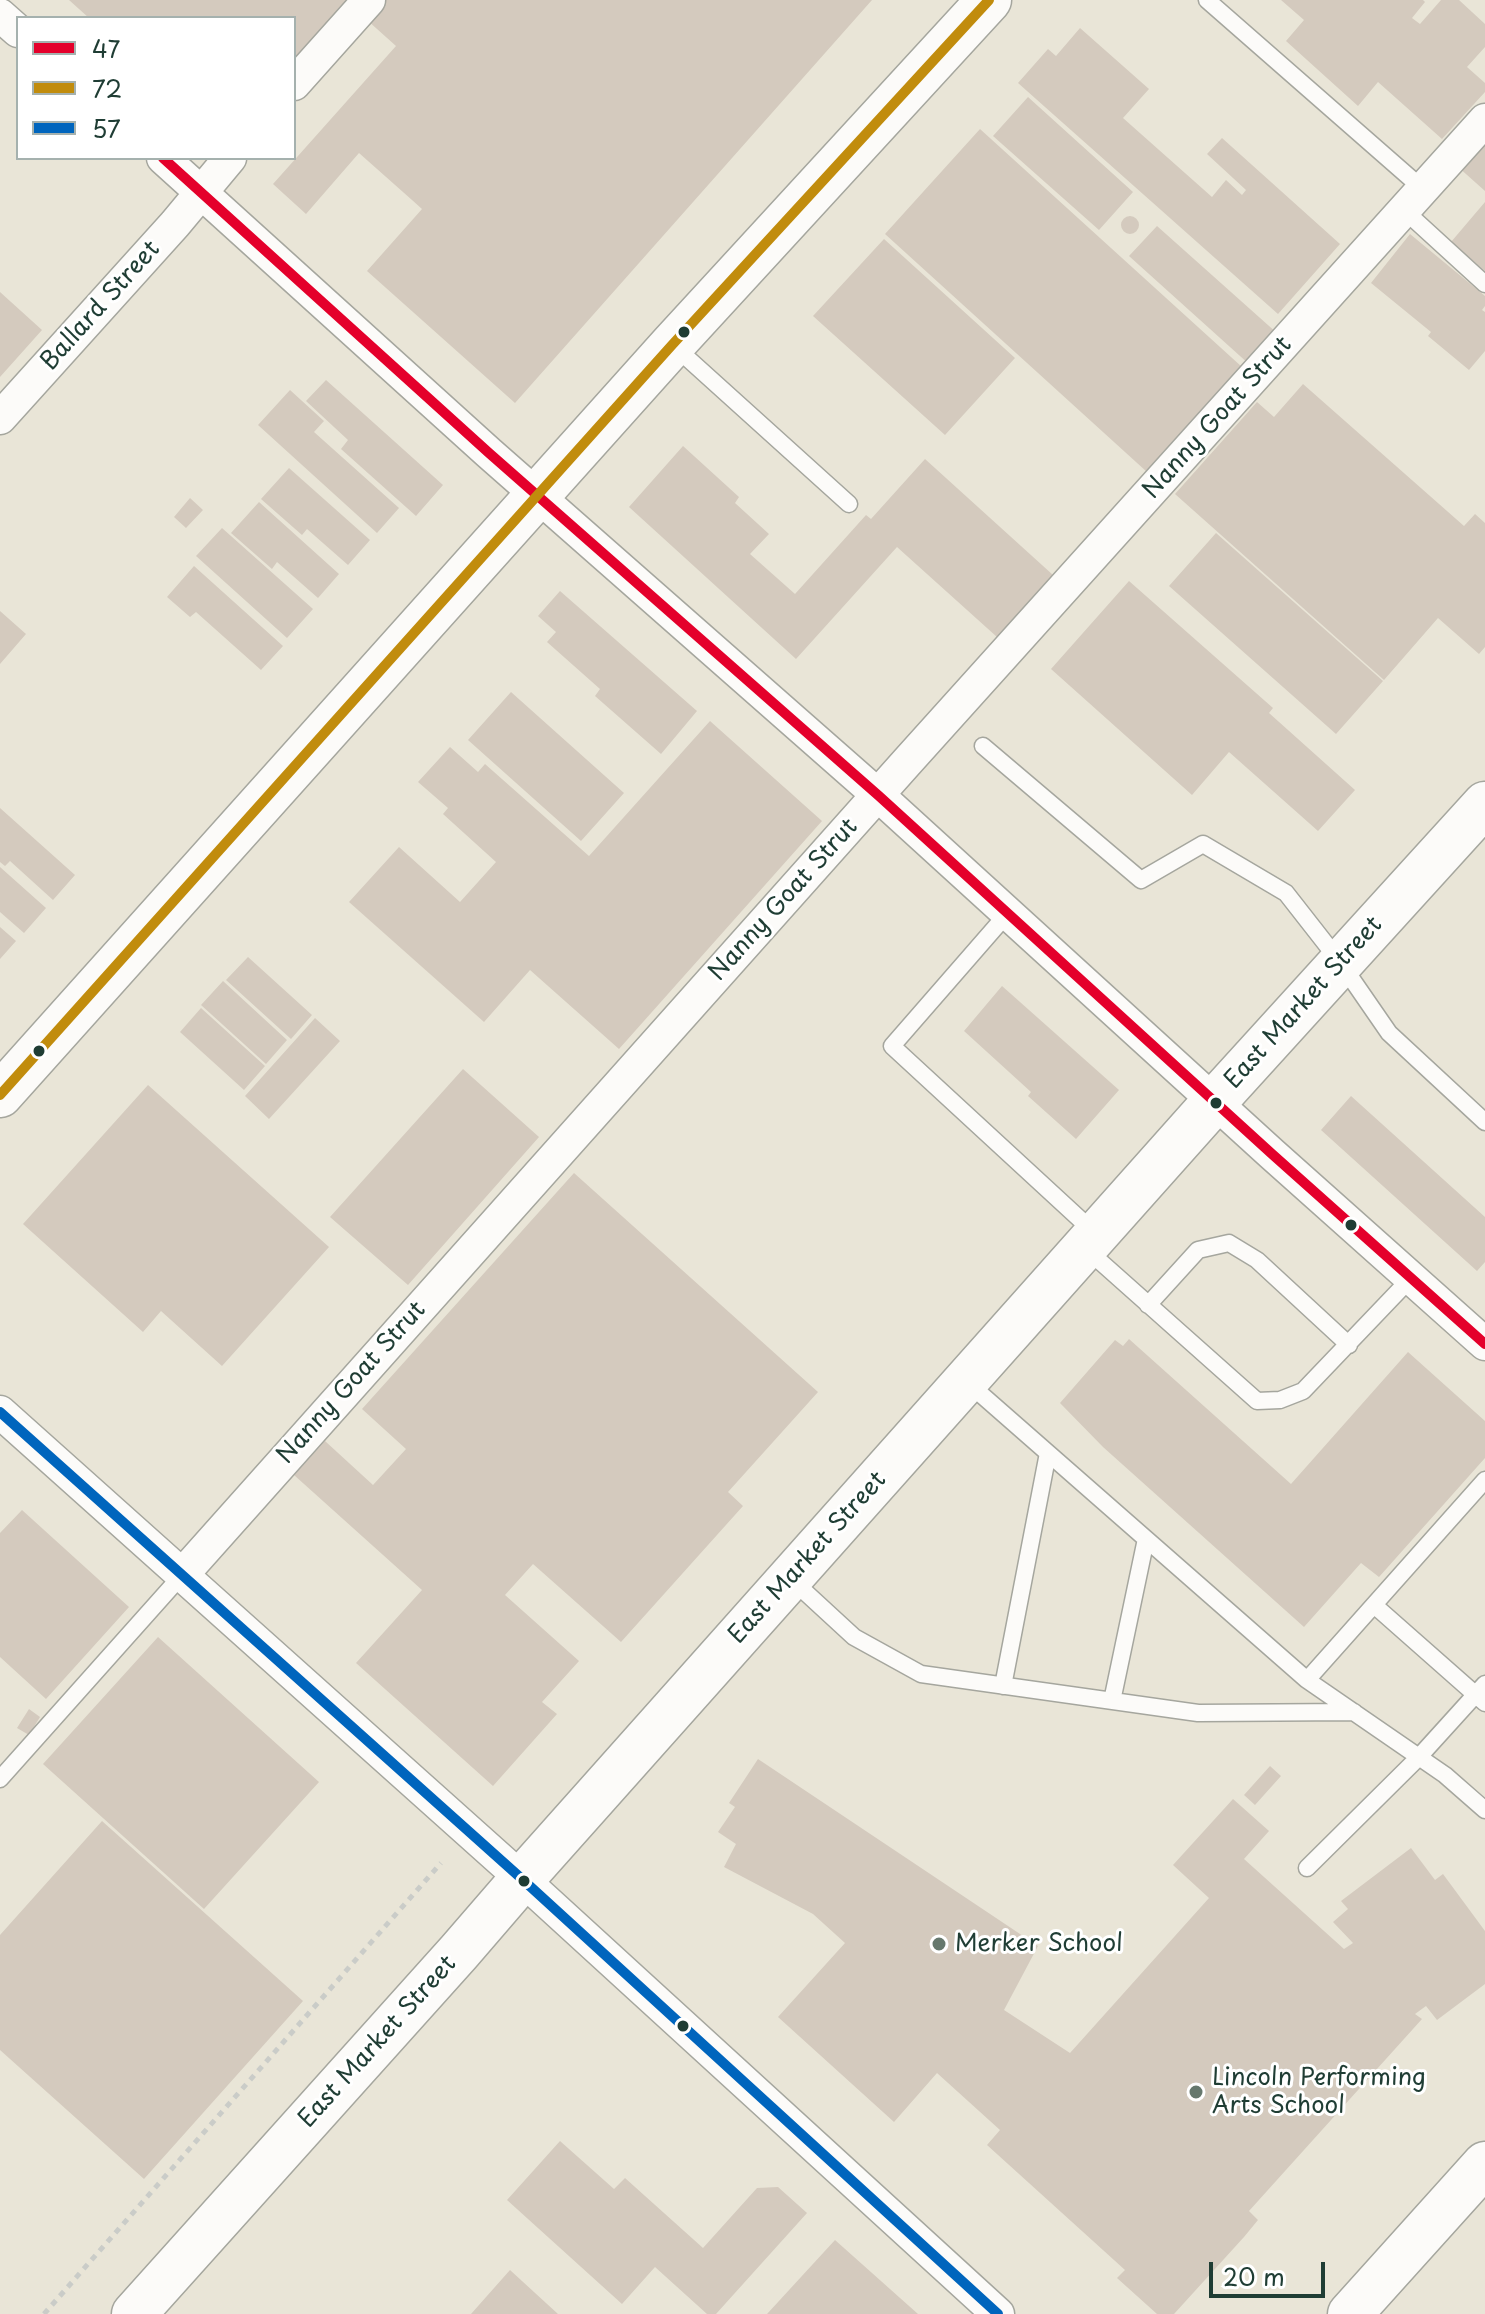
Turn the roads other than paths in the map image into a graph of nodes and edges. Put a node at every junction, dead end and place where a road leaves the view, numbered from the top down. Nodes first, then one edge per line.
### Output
1 (369, 0) edge
2 (989, 0) edge
3 (1207, 0) edge
4 (0, 15) edge
5 (16, 29) edge
6 (296, 82) edge
7 (1485, 120) edge
8 (165, 160) edge
9 (228, 160) edge
10 (201, 192) junction
11 (1414, 200) junction
12 (1485, 284) edge
13 (672, 345) junction
14 (0, 418) edge
15 (539, 496) junction
16 (849, 504) dead end
17 (983, 746) dead end
18 (879, 796) junction
19 (1485, 804) edge
20 (1007, 914) junction
21 (1340, 962) junction
22 (0, 1095) edge
23 (1215, 1101) junction
24 (1485, 1122) edge
25 (1091, 1242) junction
26 (1411, 1278) junction
27 (1148, 1305) junction
28 (1485, 1344) edge
29 (1349, 1345) junction
30 (966, 1381) junction
31 (0, 1412) edge
32 (1048, 1453) junction
33 (1485, 1480) edge
34 (1146, 1539) junction
35 (182, 1575) junction
36 (790, 1578) junction
37 (1374, 1605) junction
38 (1307, 1680) junction
39 (1003, 1686) junction
40 (1482, 1694) edge
41 (1112, 1701) junction
42 (1354, 1712) junction
43 (1418, 1758) junction
44 (0, 1779) edge
45 (1485, 1810) edge
46 (1307, 1868) dead end
47 (522, 1879) junction
48 (1481, 2178) edge
49 (134, 2314) edge
50 (998, 2314) edge
51 (1350, 2314) edge

1 - 6 street
2 - 13 main road
3 - 11 lane
4 - 5 street
7 - 11 street, Nanny Goat Strut
8 - 10 street
9 - 10 street, Ballard Street
10 - 14 street, Ballard Street
10 - 15 street
11 - 12 lane
11 - 18 street, Nanny Goat Strut
13 - 15 main road
13 - 16 lane
15 - 18 street
15 - 22 main road
17 - 21 lane
18 - 20 street
18 - 35 street, Nanny Goat Strut
19 - 21 main road, East Market Street
20 - 23 street
20 - 25 lane
21 - 23 main road, East Market Street
21 - 24 lane
23 - 25 main road, East Market Street
23 - 26 street
25 - 27 lane
25 - 30 main road, East Market Street
26 - 28 street
26 - 29 lane
27 - 29 lane
27 - 29 lane
30 - 32 lane
30 - 36 main road, East Market Street
31 - 35 street
32 - 34 lane
32 - 39 lane
33 - 37 lane
34 - 38 lane
34 - 41 lane
35 - 44 lane
35 - 47 street
36 - 39 lane
36 - 47 main road, East Market Street
37 - 38 lane
37 - 40 lane
38 - 42 lane
39 - 41 lane
40 - 43 lane
41 - 42 lane
42 - 43 lane
43 - 45 lane
43 - 46 lane
47 - 49 main road, East Market Street
47 - 50 street
48 - 51 main road

